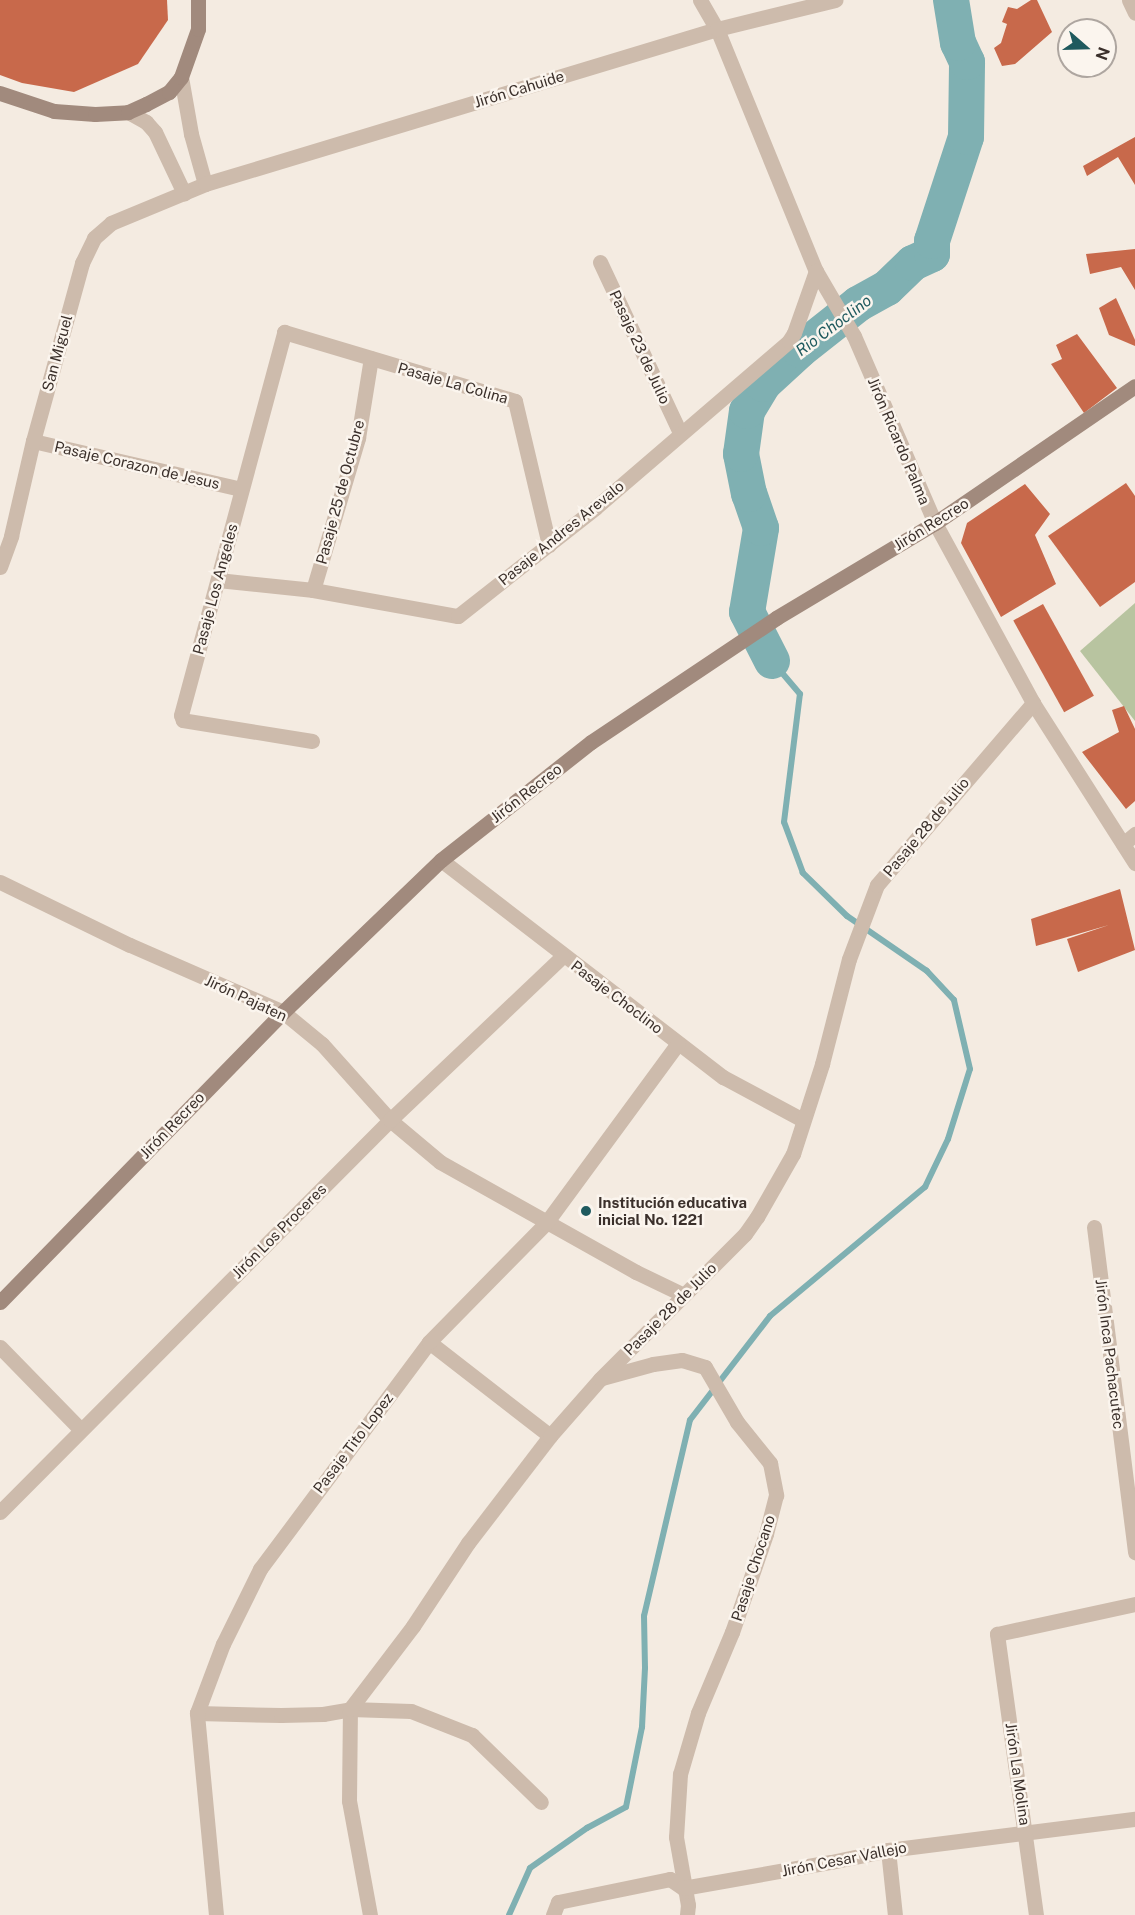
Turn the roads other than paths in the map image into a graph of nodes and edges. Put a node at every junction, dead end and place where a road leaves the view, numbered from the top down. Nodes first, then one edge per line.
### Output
1 (198, 0) edge
2 (700, 0) edge
3 (835, 0) edge
4 (1129, 0) edge
5 (1135, 13) edge
6 (717, 29) junction
7 (181, 77) junction
8 (0, 93) edge
9 (128, 112) junction
10 (206, 184) junction
11 (184, 193) junction
12 (600, 262) dead end
13 (816, 271) junction
14 (284, 332) joint
15 (371, 358) junction
16 (1135, 386) edge
17 (680, 433) junction
18 (33, 441) junction
19 (241, 489) junction
20 (935, 523) junction
21 (549, 545) junction
22 (0, 566) edge
23 (218, 580) junction
24 (313, 590) junction
25 (1033, 703) junction
26 (312, 741) dead end
27 (1135, 834) edge
28 (1123, 844) junction
29 (441, 860) junction
30 (1135, 863) edge
31 (0, 882) edge
32 (563, 956) junction
33 (283, 1012) junction
34 (678, 1043) junction
35 (390, 1120) junction
36 (803, 1120) junction
37 (546, 1223) junction
38 (1094, 1227) dead end
39 (684, 1295) junction
40 (0, 1302) edge
41 (429, 1342) junction
42 (0, 1347) edge
43 (600, 1379) junction
44 (80, 1429) junction
45 (550, 1436) junction
46 (0, 1512) edge
47 (1135, 1552) edge
48 (1135, 1604) edge
49 (350, 1709) junction
50 (197, 1713) junction
51 (541, 1802) dead end
52 (1135, 1819) edge
53 (1026, 1832) junction
54 (888, 1850) junction
55 (683, 1888) junction
56 (556, 1908) edge
57 (216, 1915) edge
58 (370, 1915) edge
59 (687, 1915) edge
60 (895, 1915) edge
61 (1036, 1915) edge

1 - 7 main road
2 - 6 street, Jirón Ricardo Palma
3 - 6 street, Jirón Cahuide
4 - 5 street
6 - 10 street, Jirón Cahuide
6 - 13 street, Jirón Ricardo Palma
7 - 9 main road
7 - 10 street
8 - 9 main road
9 - 11 street
10 - 11 street, San Miguel
11 - 18 street, San Miguel
12 - 17 street, Pasaje 23 de Julio
13 - 17 street, Pasaje Andres Arevalo
13 - 20 street, Jirón Ricardo Palma
14 - 15 street, Pasaje La Colina
14 - 19 street, Pasaje Los Angeles
15 - 21 street, Pasaje La Colina
15 - 24 street, Pasaje 25 de Octubre
16 - 20 main road, Jirón Recreo
17 - 21 street, Pasaje Andres Arevalo
18 - 19 street, Pasaje Corazon de Jesus
18 - 22 street, San Miguel
19 - 23 street, Pasaje Los Angeles
20 - 25 street, Jirón Ricardo Palma
20 - 29 main road, Jirón Recreo
21 - 24 street, Pasaje Andres Arevalo
23 - 24 street, Pasaje Andres Arevalo
23 - 26 street, Pasaje Los Angeles
25 - 28 street, Jirón Ricardo Palma
25 - 36 street, Pasaje 28 de Julio
27 - 28 street
28 - 30 street, Jirón Ricardo Palma
29 - 32 street, Pasaje Choclino
29 - 33 main road, Jirón Recreo
31 - 33 street, Jirón Pajaten
32 - 34 street, Pasaje Choclino
32 - 35 street, Jirón Los Proceres
33 - 35 street, Jirón Pajaten
33 - 40 main road, Jirón Recreo
34 - 36 street, Pasaje Choclino
34 - 37 street, Pasaje Tito Lopez
35 - 37 street, Jirón Pajaten
35 - 44 street, Jirón Los Proceres
36 - 39 street, Pasaje 28 de Julio
37 - 39 street, Jirón Pajaten
37 - 41 street, Pasaje Tito Lopez
38 - 47 street, Jirón Inca Pachacutec
39 - 43 street, Pasaje 28 de Julio
41 - 45 street
41 - 50 street, Pasaje Tito Lopez
42 - 44 street
43 - 45 street, Pasaje 28 de Julio
43 - 55 street, Pasaje Chocano
44 - 46 street, Jirón Los Proceres
45 - 49 street, Pasaje 28 de Julio
48 - 53 street, Jirón La Molina
49 - 50 street
49 - 51 street
49 - 58 street
50 - 57 street, Pasaje Tito Lopez
52 - 53 street, Jirón Cesar Vallejo
53 - 54 street, Jirón Cesar Vallejo
53 - 61 street, Jirón La Molina
54 - 55 street, Jirón Cesar Vallejo
54 - 60 street
55 - 56 street, Jirón Cesar Vallejo
55 - 59 street, Pasaje Chocano

